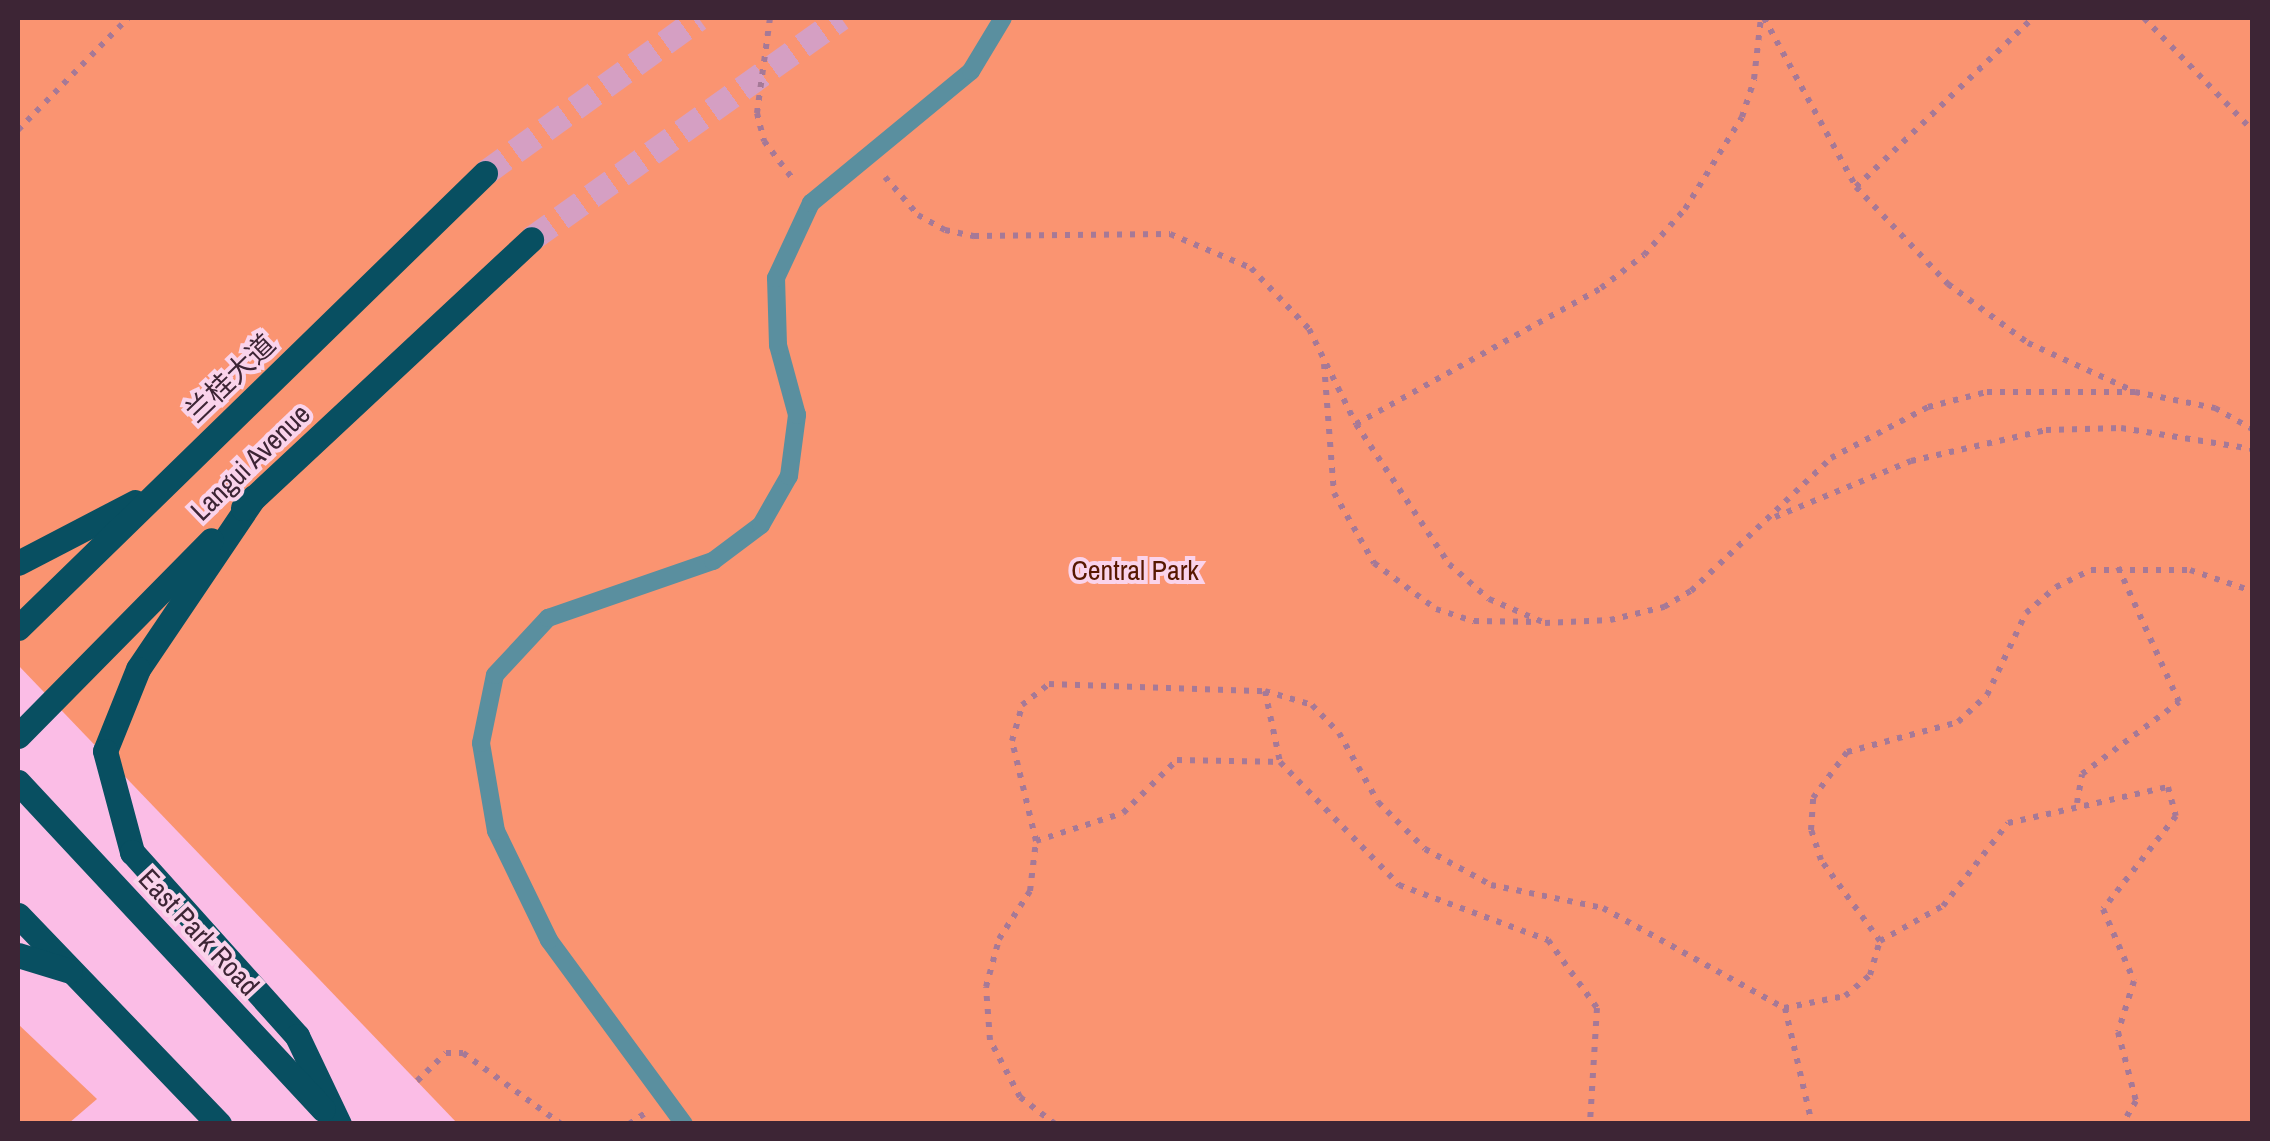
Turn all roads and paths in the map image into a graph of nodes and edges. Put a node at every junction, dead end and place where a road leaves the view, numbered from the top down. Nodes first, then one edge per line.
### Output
1 (128, 18) edge
2 (770, 18) edge
3 (1003, 18) edge
4 (1763, 18) edge
5 (2033, 18) edge
6 (2144, 18) edge
7 (18, 130) edge
8 (2252, 130) edge
9 (868, 158) junction
10 (484, 173) tunnel mouth
11 (1856, 187) junction
12 (811, 203) junction
13 (530, 238) tunnel mouth
14 (1324, 361) junction
15 (2135, 392) junction
16 (1356, 424) junction
17 (2252, 429) edge
18 (2252, 449) edge
19 (157, 490) junction
20 (254, 498) junction
21 (1770, 520) junction
22 (18, 563) edge
23 (2117, 566) junction
24 (2252, 591) edge
25 (1546, 622) junction
26 (18, 628) edge
27 (1264, 691) junction
28 (18, 736) edge
29 (1280, 762) junction
30 (18, 782) edge
31 (2077, 803) junction
32 (1036, 841) junction
33 (18, 915) edge
34 (1880, 942) junction
35 (18, 955) edge
36 (72, 972) junction
37 (1784, 1008) junction
38 (417, 1082) dead end
39 (219, 1124) edge
40 (338, 1124) edge
41 (561, 1124) edge
42 (684, 1124) edge
43 (1055, 1124) edge
44 (1590, 1124) edge
45 (1812, 1124) edge
46 (2122, 1124) edge

1 - 7 path
2 - 12 path
3 - 9 lane
4 - 11 path
4 - 16 path
5 - 11 path
6 - 8 path
9 - 12 lane
9 - 14 path
10 - 19 main road, 兰桂大道
11 - 15 path
12 - 42 lane
13 - 20 main road, Langui Avenue
14 - 16 path
14 - 25 path
15 - 17 path
15 - 21 path
16 - 25 path
18 - 21 path
19 - 22 main road
19 - 26 main road, 兰桂大道
20 - 28 main road, Langui Avenue
20 - 40 main road
21 - 25 path
23 - 24 path
23 - 31 path
23 - 34 path
27 - 29 path
27 - 32 path
27 - 37 path
29 - 32 path
29 - 44 path
30 - 40 main road, East Park Road
31 - 34 path
31 - 46 path
32 - 43 path
33 - 36 main road
34 - 37 path
35 - 36 main road
36 - 39 main road
37 - 45 path
38 - 41 path

